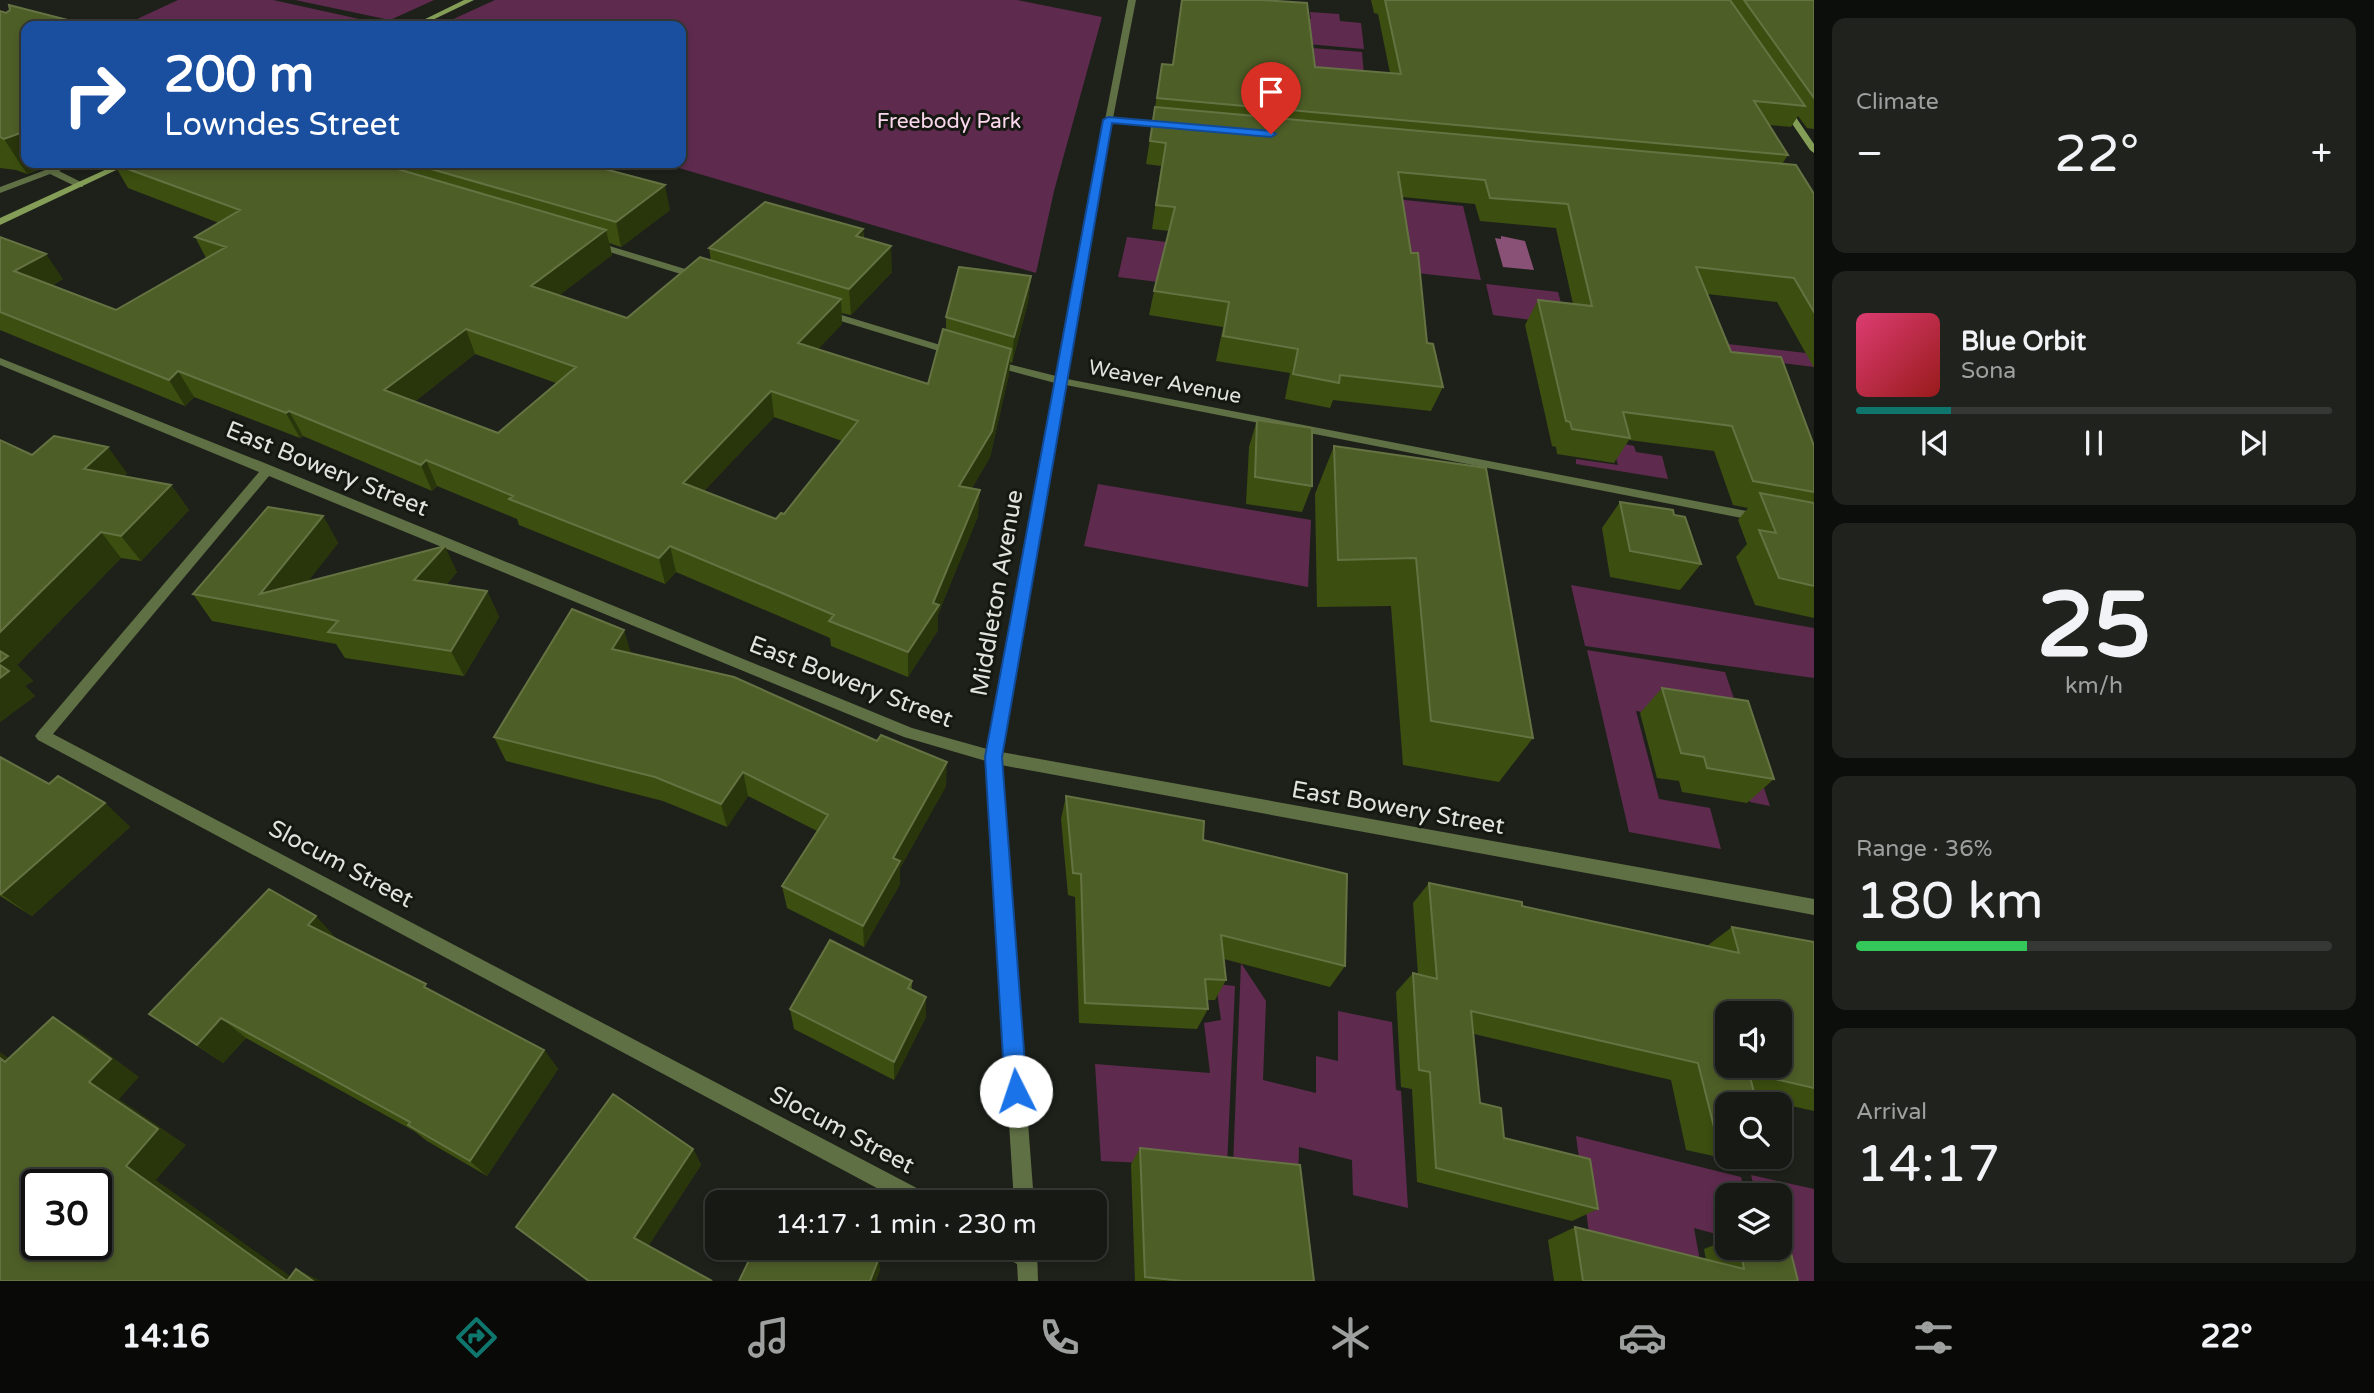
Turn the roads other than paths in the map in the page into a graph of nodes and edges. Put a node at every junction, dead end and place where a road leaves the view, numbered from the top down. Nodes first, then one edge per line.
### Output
1 (470, 0) edge
2 (1132, 0) edge
3 (426, 21) edge
4 (1775, 93) edge
5 (1108, 120) junction
6 (1177, 126) edge
7 (1814, 150) edge
8 (57, 168) edge
9 (60, 168) edge
10 (116, 168) edge
11 (52, 172) junction
12 (80, 185) junction
13 (0, 190) edge
14 (0, 222) edge
15 (575, 239) edge
16 (709, 279) edge
17 (816, 311) edge
18 (963, 355) edge
19 (977, 359) edge
20 (0, 361) edge
21 (1062, 381) junction
22 (268, 469) junction
23 (1773, 520) edge
24 (993, 757) junction
25 (1814, 908) edge
26 (900, 1190) edge
27 (1023, 1190) edge
28 (1023, 1260) edge
29 (1028, 1281) edge

1 - 3 street
2 - 5 street, Middleton Avenue
4 - 7 street
5 - 6 street
5 - 21 street, Middleton Avenue
8 - 11 street
9 - 11 street
10 - 12 street
11 - 12 street
11 - 13 street
12 - 14 street
15 - 16 street
17 - 18 street
19 - 21 street, Weaver Avenue
20 - 22 street, East Bowery Street
21 - 23 street, Weaver Avenue
21 - 24 street, Middleton Avenue
22 - 24 street, East Bowery Street
22 - 26 street, Slocum Street
24 - 25 street, East Bowery Street
24 - 27 street, Middleton Avenue
28 - 29 street

